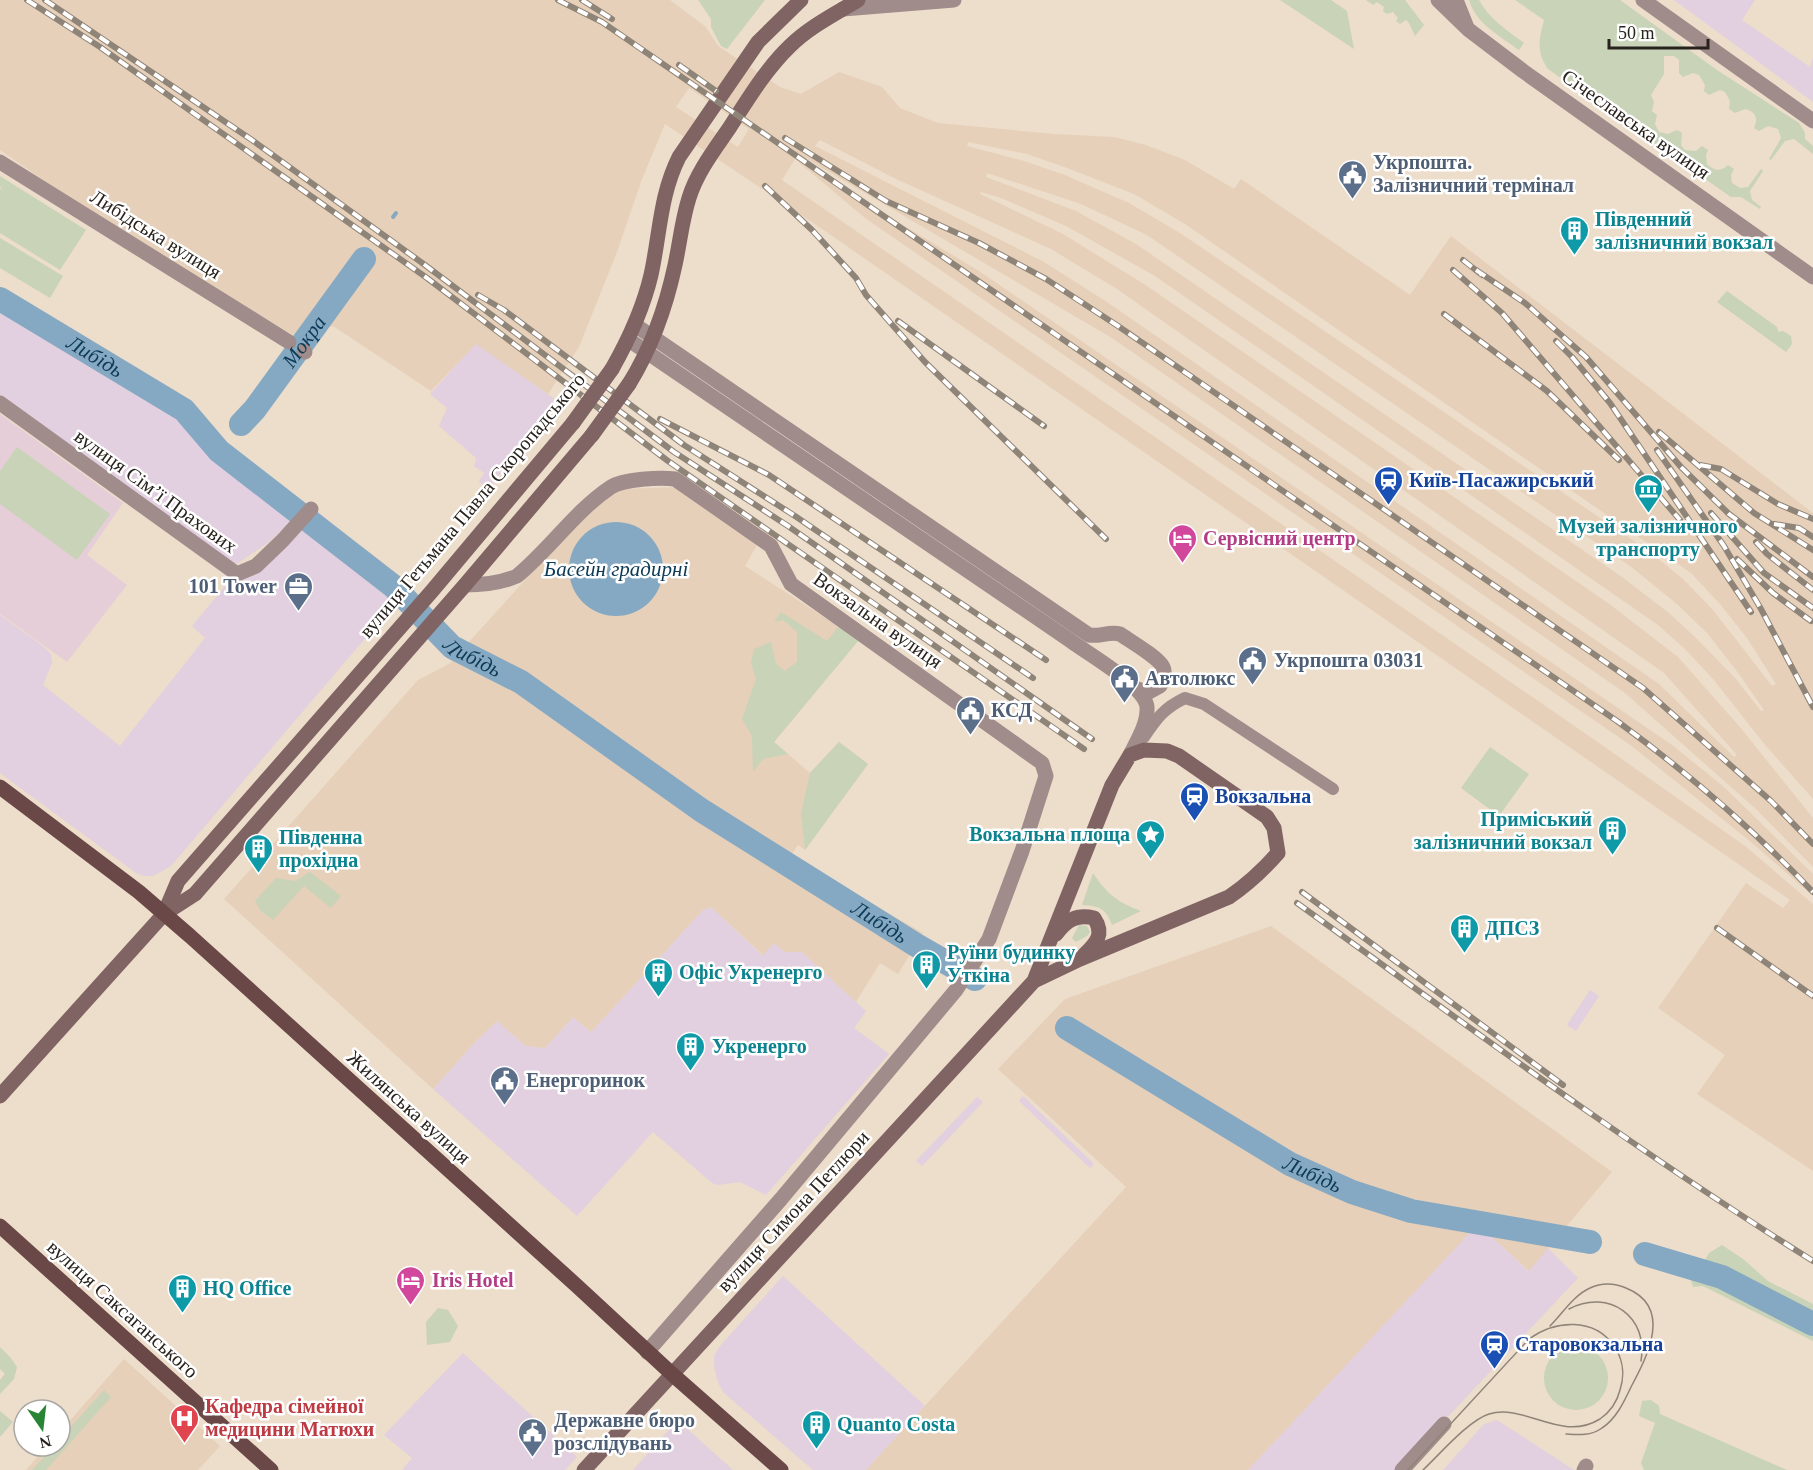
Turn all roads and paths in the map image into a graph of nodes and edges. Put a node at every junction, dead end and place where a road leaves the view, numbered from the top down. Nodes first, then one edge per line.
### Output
1 (800, 0) edge
2 (858, 0) edge
3 (954, 0) edge
4 (1438, 0) edge
5 (1456, 0) edge
6 (1643, 0) edge
7 (843, 9) junction
8 (1469, 30) junction
9 (1813, 122) edge
10 (0, 162) edge
11 (1813, 278) edge
12 (635, 325) junction
13 (654, 337) junction
14 (629, 340) junction
15 (290, 342) dead end
16 (647, 352) junction
17 (0, 403) edge
18 (311, 509) dead end
19 (465, 585) junction
20 (1101, 636) junction
21 (1100, 662) junction
22 (1137, 689) junction
23 (1135, 747) junction
24 (0, 787) edge
25 (1333, 789) dead end
26 (164, 914) junction
27 (1051, 941) junction
28 (1080, 959) junction
29 (1034, 981) junction
30 (956, 990) joint
31 (0, 1096) edge
32 (0, 1226) edge
33 (647, 1352) junction
34 (672, 1374) junction
35 (1444, 1424) dead end
36 (271, 1470) edge
37 (584, 1470) edge
38 (781, 1470) edge
39 (1402, 1470) edge

1 - 12 main road, вулиця Гетьмана Павла Скоропадського
2 - 7 main road, вулиця Гетьмана Павла Скоропадського
3 - 7 street
4 - 8 street, Січеславська вулиця
5 - 8 street
6 - 9 street
7 - 13 main road, вулиця Гетьмана Павла Скоропадського
8 - 11 street, Січеславська вулиця
10 - 15 street, Либідська вулиця
12 - 13 street
12 - 14 main road, вулиця Гетьмана Павла Скоропадського
13 - 16 main road, вулиця Гетьмана Павла Скоропадського
13 - 20 street
14 - 16 street
14 - 26 main road, вулиця Гетьмана Павла Скоропадського, bridge
16 - 19 main road, вулиця Гетьмана Павла Скоропадського, bridge
16 - 21 street
17 - 18 street, вулиця Сімʼї Прахових
19 - 26 main road, вулиця Гетьмана Павла Скоропадського
19 - 30 street, Вокзальна вулиця
20 - 21 street
20 - 22 street
21 - 22 street
22 - 23 street
23 - 25 street
23 - 27 main road
23 - 28 main road
24 - 26 main road, Жилянська вулиця
26 - 31 main road, вулиця Гетьмана Павла Скоропадського
26 - 33 main road, Жилянська вулиця
27 - 28 main road
27 - 29 main road
28 - 29 main road
29 - 34 main road, вулиця Симона Петлюри
30 - 33 street, вулиця Симона Петлюри
32 - 36 main road, вулиця Саксаганського
33 - 34 main road, Жилянська вулиця
34 - 37 main road, вулиця Симона Петлюри
34 - 38 main road, Жилянська вулиця
35 - 39 street

